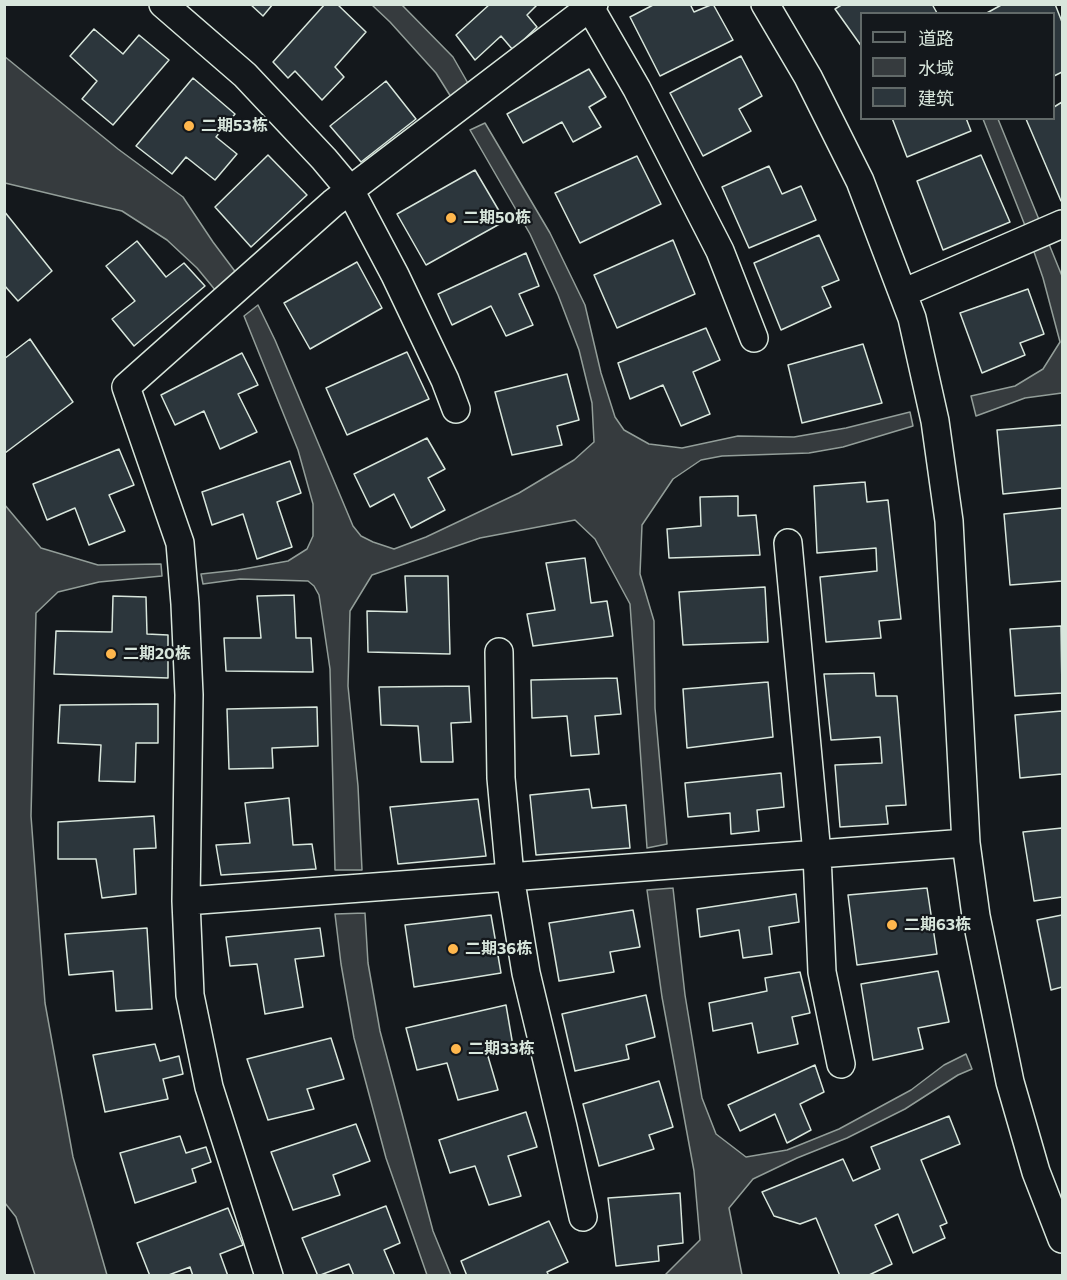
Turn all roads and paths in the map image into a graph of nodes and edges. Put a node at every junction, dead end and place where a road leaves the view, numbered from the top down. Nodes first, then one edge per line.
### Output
1 (163, 4) edge
2 (765, 4) edge
3 (591, 5) edge
4 (350, 190) junction
5 (1046, 231) edge
6 (903, 293) junction
7 (754, 338) dead end
8 (456, 409) dead end
9 (788, 543) dead end
10 (499, 652) dead end
11 (966, 843) junction
12 (817, 854) junction
13 (510, 876) junction
14 (186, 901) junction
15 (841, 1064) dead end
16 (583, 1217) dead end
17 (1062, 1239) edge
18 (269, 1275) edge

1 - 4 street
2 - 6 street
3 - 4 street
3 - 7 street
4 - 8 street
4 - 14 street
5 - 6 street
6 - 11 street
9 - 12 street
10 - 13 street
11 - 12 street
11 - 17 street
12 - 13 street
12 - 15 street
13 - 14 street
13 - 16 street
14 - 18 street

